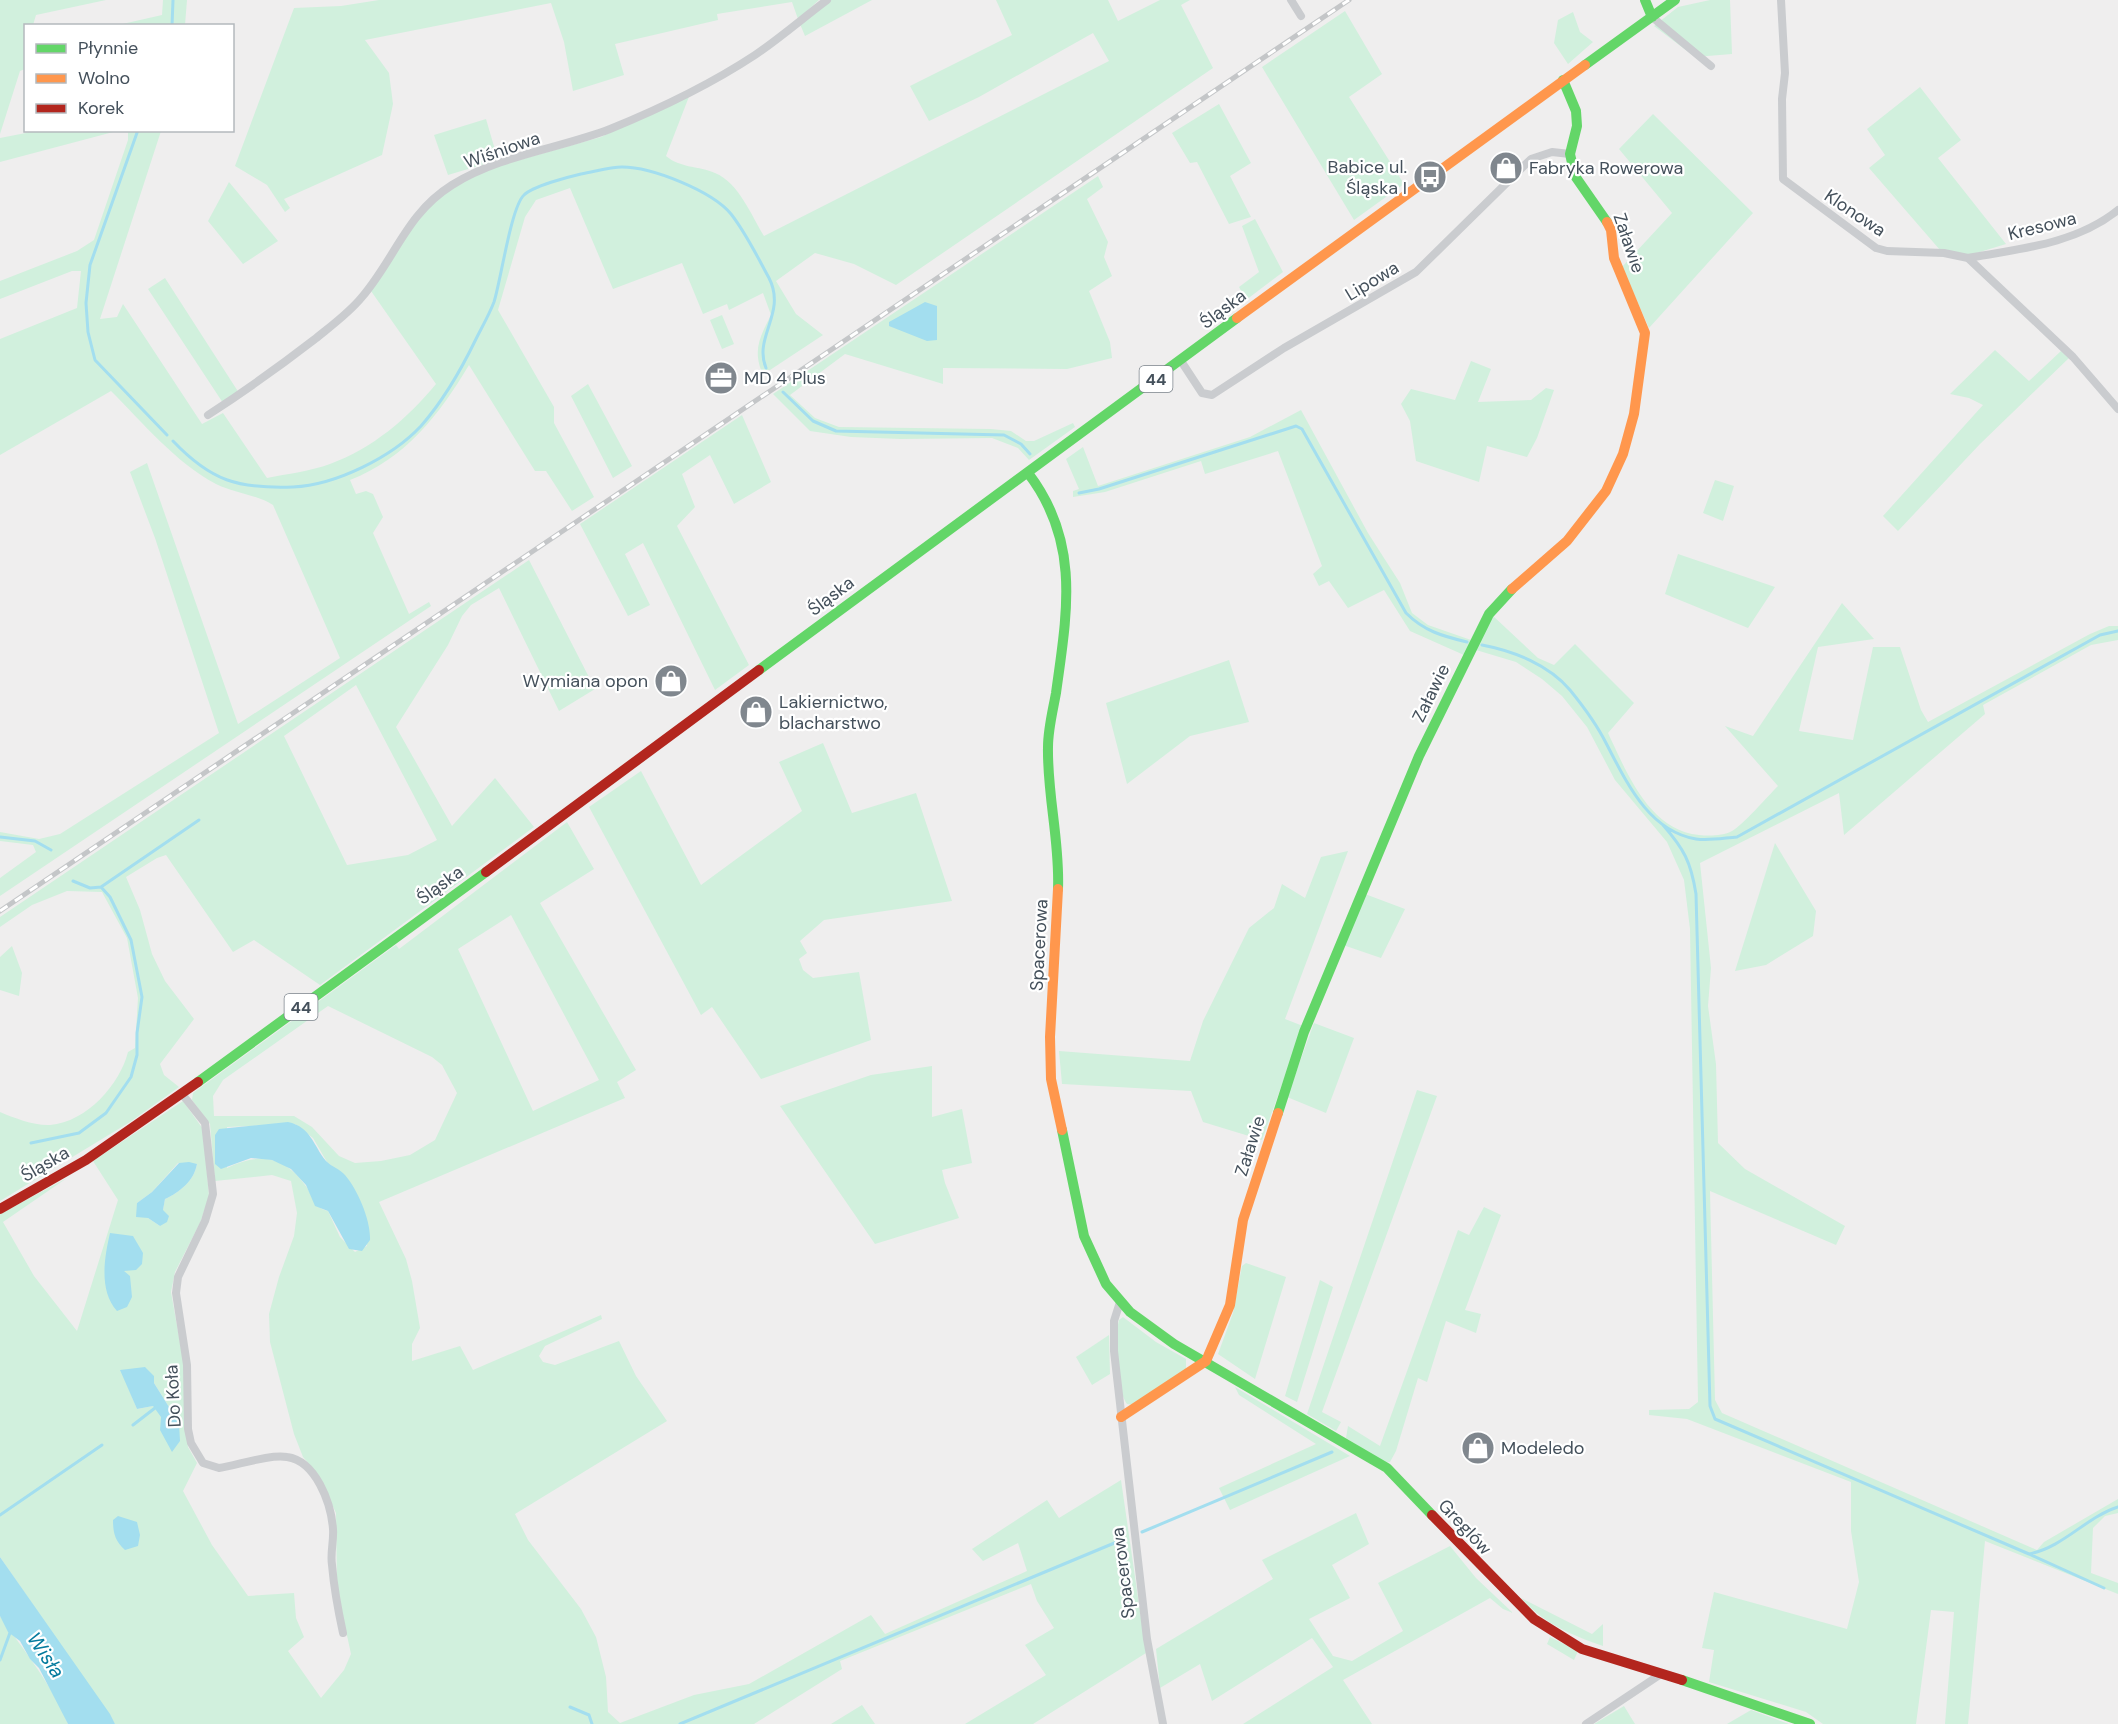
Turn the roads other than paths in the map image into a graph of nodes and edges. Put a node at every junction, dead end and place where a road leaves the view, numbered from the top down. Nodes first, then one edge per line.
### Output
1 (827, 0) edge
2 (1291, 0) edge
3 (1645, 0) edge
4 (1676, 0) edge
5 (1781, 0) edge
6 (1300, 16) dead end
7 (1652, 17) junction
8 (1711, 66) dead end
9 (1563, 80) junction
10 (1570, 154) junction
11 (2118, 210) edge
12 (1968, 258) junction
13 (1181, 362) junction
14 (2118, 409) edge
15 (208, 415) dead end
16 (1028, 472) junction
17 (182, 1094) junction
18 (0, 1209) edge
19 (1120, 1302) junction
20 (1206, 1361) junction
21 (1121, 1417) junction
22 (343, 1633) dead end
23 (1661, 1674) junction
24 (1162, 1724) edge
25 (1586, 1724) edge
26 (1810, 1724) edge

1 - 15 street, Wiśniowa
2 - 6 street
3 - 7 street
4 - 7 street, Śląska / 44
5 - 12 street, Klonowa
7 - 8 street
7 - 9 street, Śląska / 44
9 - 10 street
9 - 13 street, Śląska / 44
10 - 13 street, Lipowa
10 - 20 street, Załawie
11 - 12 street, Kresowa
12 - 14 street
13 - 16 street, Śląska / 44
16 - 17 street, Śląska / 44
16 - 19 street, Spacerowa
17 - 18 street, Śląska / 44
17 - 22 street, Do Koła
19 - 20 street, Greglów
19 - 21 street, Spacerowa
20 - 21 street
20 - 23 street, Greglów
21 - 24 street, Spacerowa
23 - 25 street
23 - 26 street, Greglów

